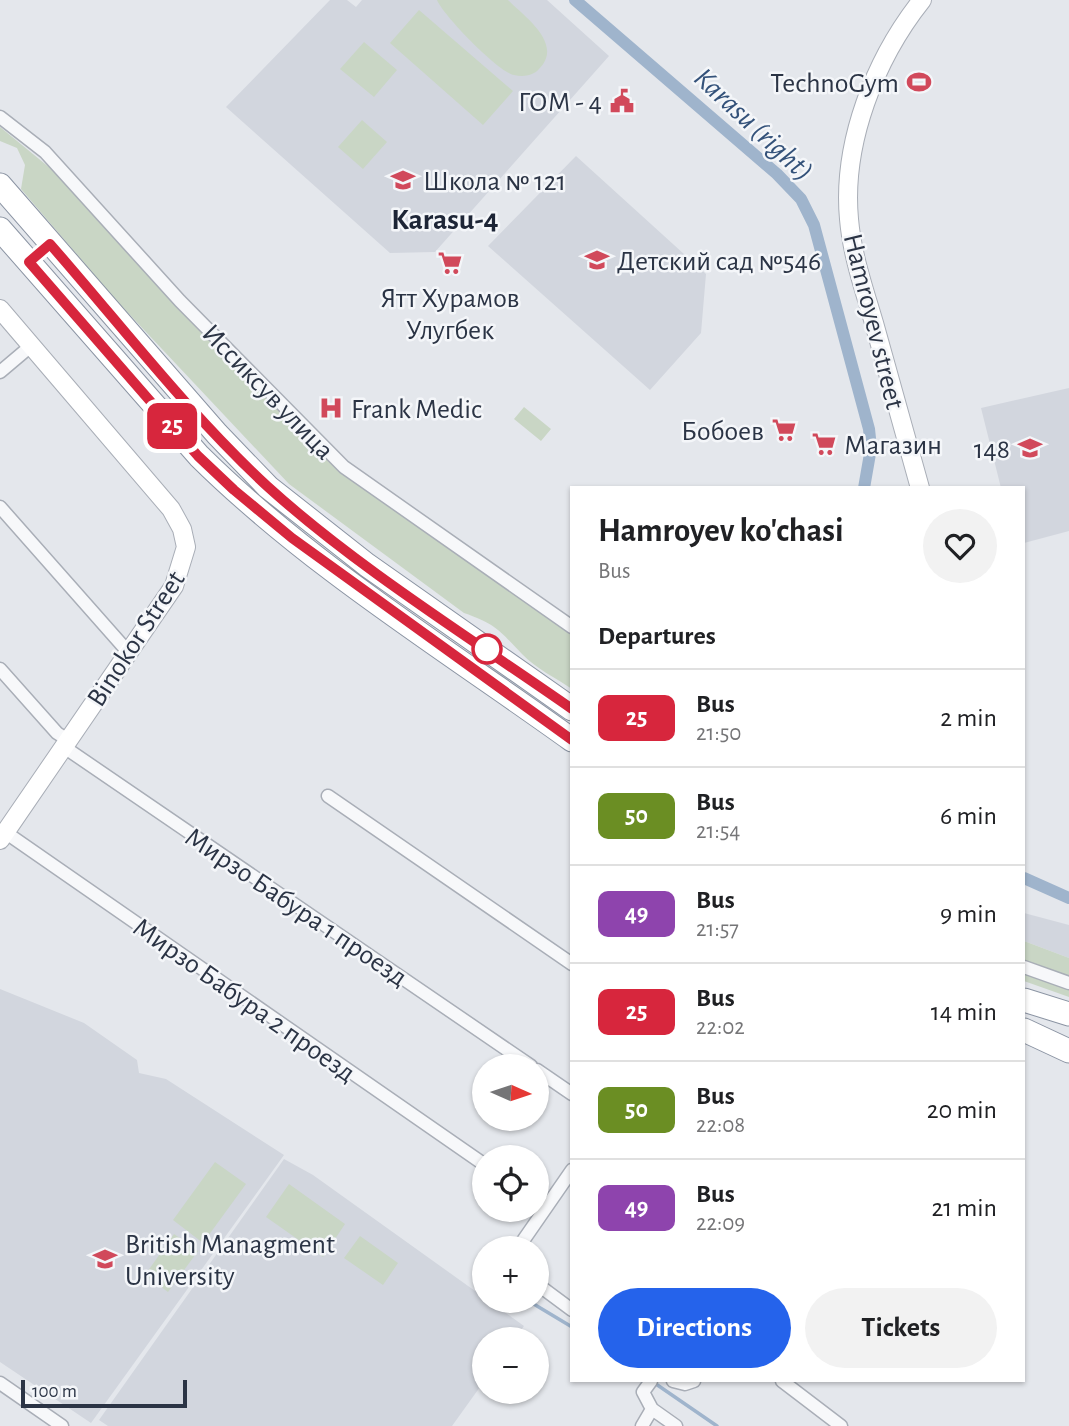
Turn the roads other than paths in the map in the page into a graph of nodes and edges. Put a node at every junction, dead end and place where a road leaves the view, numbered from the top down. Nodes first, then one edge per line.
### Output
1 (922, 0) edge
2 (0, 117) edge
3 (0, 185) edge
4 (0, 229) edge
5 (50, 244) junction
6 (29, 262) junction
7 (0, 309) edge
8 (32, 345) junction
9 (0, 372) edge
10 (918, 486) edge
11 (0, 507) edge
12 (570, 626) edge
13 (129, 653) junction
14 (0, 669) edge
15 (570, 708) edge
16 (570, 739) edge
17 (66, 743) junction
18 (328, 796) dead end
19 (3, 836) edge
20 (570, 963) edge
21 (1025, 967) edge
22 (1069, 983) edge
23 (1025, 1000) edge
24 (1069, 1014) edge
25 (1025, 1028) edge
26 (1025, 1029) edge
27 (1069, 1039) edge
28 (1069, 1051) edge
29 (514, 1054) edge
30 (550, 1079) edge
31 (570, 1093) edge
32 (472, 1156) edge
33 (570, 1172) edge
34 (549, 1196) edge
35 (549, 1293) edge
36 (570, 1309) edge
37 (783, 1382) edge
38 (0, 1383) edge
39 (647, 1386) edge
40 (652, 1409) junction
41 (62, 1426) edge
42 (642, 1426) edge
43 (676, 1426) edge
44 (841, 1426) edge

1 - 10 main road, Hamroyev street
2 - 12 street, Иссиксув улица
3 - 5 highway
4 - 6 highway
5 - 6 highway
5 - 15 highway
6 - 16 highway
7 - 8 main road, Binokor Street
8 - 9 street
8 - 13 main road, Binokor Street
11 - 13 street
13 - 17 main road, Binokor Street
14 - 17 street, Мирзо Бабура 1 проезд
17 - 19 main road, Binokor Street
17 - 29 street, Мирзо Бабура 1 проезд
18 - 20 street
19 - 32 street, Мирзо Бабура 2 проезд
21 - 22 street
23 - 24 highway
25 - 27 highway
26 - 28 highway
30 - 31 street
33 - 34 street
35 - 36 street
37 - 44 street
38 - 41 street
39 - 40 street
40 - 42 street
40 - 43 street

